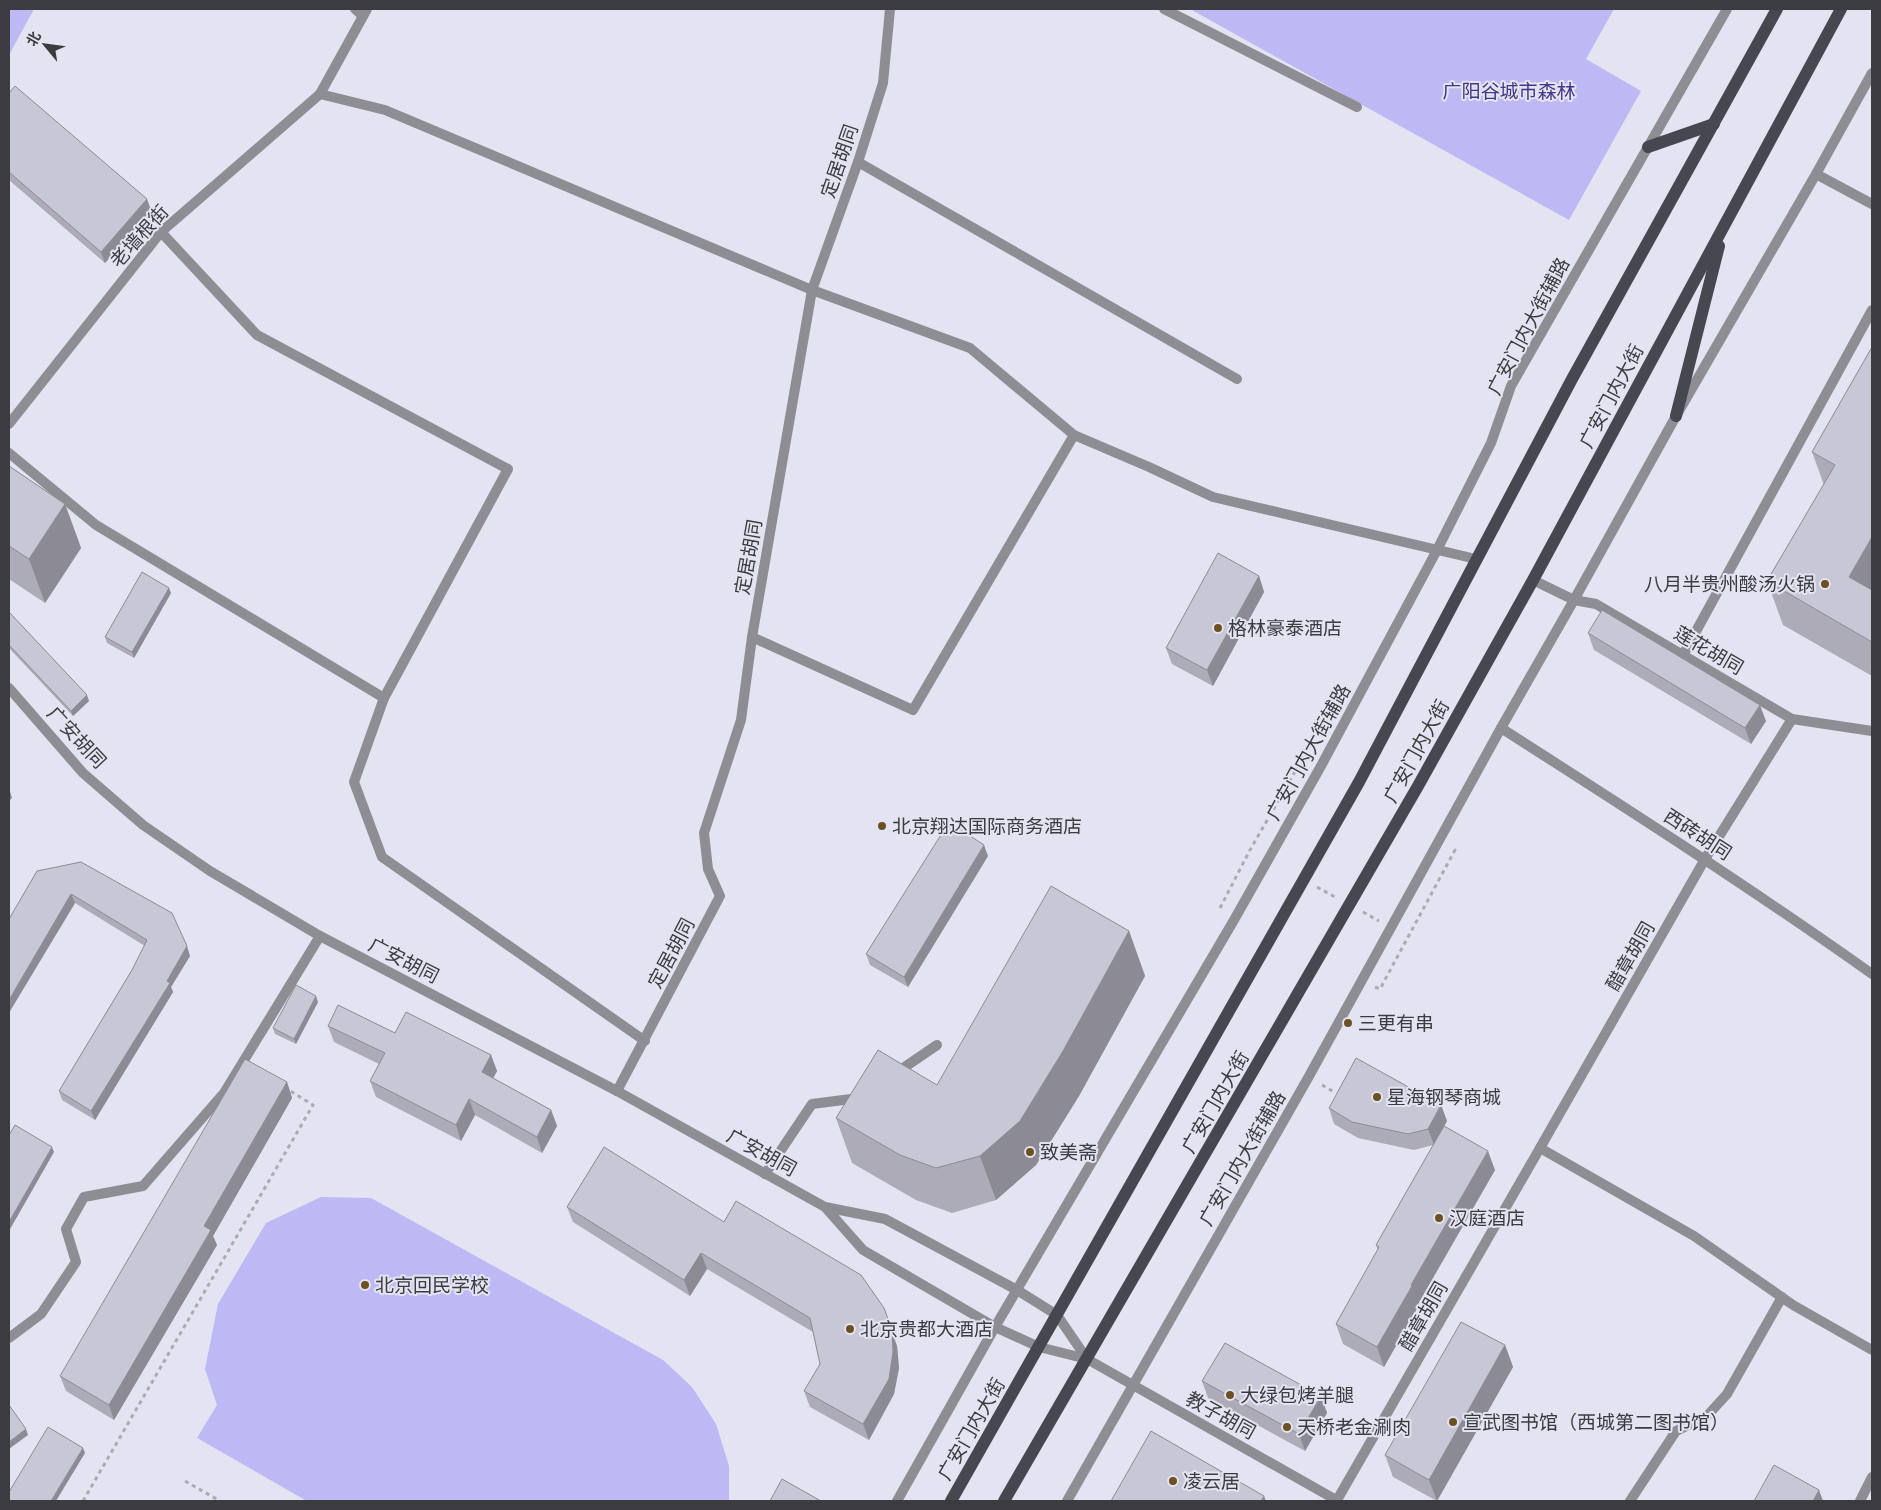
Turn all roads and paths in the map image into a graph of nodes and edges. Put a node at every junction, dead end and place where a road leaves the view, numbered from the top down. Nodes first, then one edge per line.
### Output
1 (890, 9) edge
2 (1164, 9) edge
3 (1727, 9) edge
4 (1777, 9) edge
5 (1842, 9) edge
6 (362, 11) edge
7 (1872, 73) edge
8 (320, 94) junction
9 (1357, 107) dead end
10 (1714, 124) junction
11 (1648, 147) junction
12 (858, 162) junction
13 (1816, 174) junction
14 (1872, 204) edge
15 (1724, 226) junction
16 (161, 232) junction
17 (812, 290) junction
18 (1872, 310) edge
19 (1238, 379) dead end
20 (1676, 416) junction
21 (9, 424) edge
22 (1074, 435) junction
23 (9, 453) edge
24 (1437, 550) junction
25 (1476, 560) junction
26 (1533, 580) junction
27 (1574, 600) junction
28 (752, 637) junction
29 (1683, 655) junction
30 (9, 688) edge
31 (384, 698) junction
32 (1792, 719) junction
33 (1501, 728) junction
34 (1872, 731) edge
35 (1304, 756) dead end
36 (1454, 850) dead end
37 (1705, 859) junction
38 (1312, 884) dead end
39 (1338, 898) dead end
40 (1356, 908) dead end
41 (1219, 911) dead end
42 (1382, 922) dead end
43 (320, 936) junction
44 (1872, 974) edge
45 (1380, 989) dead end
46 (645, 1041) junction
47 (937, 1045) dead end
48 (890, 1078) edge
49 (282, 1086) edge
50 (617, 1090) junction
51 (866, 1094) edge
52 (1540, 1148) junction
53 (765, 1174) junction
54 (825, 1206) junction
55 (1017, 1290) junction
56 (1782, 1298) junction
57 (1057, 1315) junction
58 (995, 1327) junction
59 (9, 1338) edge
60 (1039, 1347) junction
61 (1872, 1350) edge
62 (1087, 1359) junction
63 (1132, 1385) junction
64 (1872, 1477) edge
65 (185, 1481) dead end
66 (958, 1490) junction
67 (1333, 1500) edge
68 (83, 1501) edge
69 (220, 1501) edge
70 (897, 1501) edge
71 (941, 1501) edge
72 (951, 1501) edge
73 (1004, 1501) edge
74 (1067, 1501) edge
75 (1630, 1501) edge
76 (1860, 1501) edge

1 - 12 street, 定居胡同
2 - 9 street
3 - 11 street, 广安门内大街辅路
4 - 10 main road, 广安门内大街
5 - 15 main road, 广安门内大街
6 - 8 street
7 - 13 street, 广安门内大街辅路
8 - 16 street, 老墙根街
8 - 17 street
10 - 11 main road
10 - 25 main road, 广安门内大街
11 - 24 street, 广安门内大街辅路
12 - 17 street, 定居胡同
12 - 19 street
13 - 14 street
13 - 20 street, 广安门内大街辅路
15 - 20 main road
15 - 26 main road, 广安门内大街
16 - 21 street, 老墙根街
16 - 31 street
17 - 22 street
17 - 28 street, 定居胡同
18 - 29 street
20 - 27 street, 广安门内大街辅路
22 - 24 street
22 - 28 street
23 - 31 street
24 - 25 street
24 - 55 street, 广安门内大街辅路
25 - 57 main road, 广安门内大街
26 - 27 street, 莲花胡同
26 - 62 main road, 广安门内大街
27 - 29 street, 莲花胡同
27 - 33 street, 广安门内大街辅路
28 - 46 street, 定居胡同
29 - 32 street, 莲花胡同
30 - 43 street, 广安胡同
31 - 46 street
32 - 34 street, 莲花胡同
32 - 37 street, 醋章胡同
33 - 37 street, 西砖胡同
33 - 63 street, 广安门内大街辅路
35 - 41 path
36 - 45 path
37 - 44 street, 西砖胡同
37 - 52 street, 醋章胡同
38 - 39 path
40 - 42 path
43 - 50 street, 广安胡同
43 - 59 street
46 - 50 street, 定居胡同
47 - 48 street
49 - 68 path
50 - 53 street, 广安胡同
51 - 53 street
52 - 56 street
52 - 67 street, 醋章胡同
53 - 54 street, 广安胡同
54 - 55 street, 广安胡同
54 - 58 street, 广安胡同
55 - 57 street, 广安胡同
55 - 58 street, 广安门内大街辅路
56 - 61 street
56 - 75 street
57 - 60 main road, 广安门内大街
57 - 62 street
58 - 60 street, 广安胡同
58 - 70 street, 广安门内大街辅路
60 - 62 street, 广安胡同
60 - 66 main road, 广安门内大街
62 - 63 street, 教子胡同
62 - 73 main road, 广安门内大街
63 - 67 street, 教子胡同
63 - 74 street, 广安门内大街辅路
64 - 76 street
65 - 69 path
66 - 71 main road
66 - 72 main road, 广安门内大街

